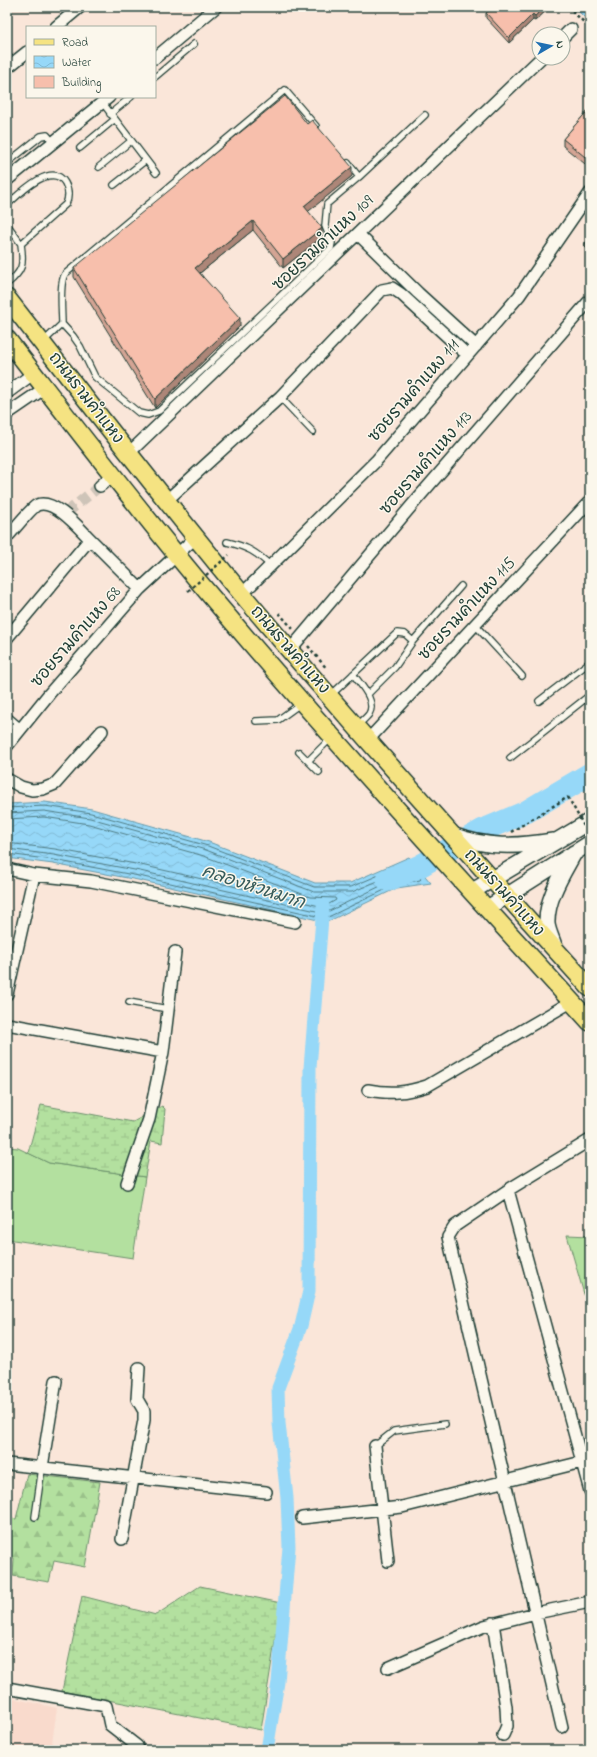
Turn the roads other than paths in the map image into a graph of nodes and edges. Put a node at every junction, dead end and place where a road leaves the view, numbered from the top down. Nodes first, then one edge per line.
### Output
1 (80, 7) edge
2 (216, 7) edge
3 (57, 26) edge
4 (194, 44) dead end
5 (26, 53) edge
6 (156, 57) edge
7 (533, 66) edge
8 (7, 68) edge
9 (156, 76) edge
10 (130, 98) edge
11 (105, 100) edge
12 (110, 114) junction
13 (425, 116) dead end
14 (115, 119) junction
15 (320, 131) edge
16 (131, 141) junction
17 (54, 143) junction
18 (80, 148) dead end
19 (146, 160) junction
20 (344, 160) edge
21 (7, 163) edge
22 (99, 167) dead end
23 (156, 173) dead end
24 (359, 177) junction
25 (7, 180) edge
26 (114, 185) dead end
27 (590, 193) edge
28 (7, 205) edge
29 (7, 224) edge
30 (358, 234) junction
31 (21, 244) junction
32 (7, 284) edge
33 (7, 298) edge
34 (590, 300) edge
35 (62, 324) junction
36 (7, 339) edge
37 (42, 342) junction
38 (476, 346) junction
39 (463, 351) dead end
40 (34, 373) junction
41 (45, 388) junction
42 (7, 393) edge
43 (280, 397) junction
44 (7, 414) edge
45 (313, 432) dead end
46 (129, 453) junction
47 (113, 475) junction
48 (100, 486) tunnel mouth
49 (166, 501) junction
50 (590, 501) edge
51 (7, 537) edge
52 (196, 537) junction
53 (90, 539) junction
54 (228, 542) dead end
55 (177, 556) junction
56 (271, 566) junction
57 (461, 586) dead end
58 (140, 589) junction
59 (242, 594) junction
60 (476, 626) junction
61 (7, 638) edge
62 (413, 641) junction
63 (290, 650) junction
64 (590, 662) edge
65 (353, 674) junction
66 (522, 676) dead end
67 (368, 694) junction
68 (590, 695) edge
69 (330, 696) junction
70 (539, 701) dead end
71 (302, 702) junction
72 (7, 719) edge
73 (256, 721) dead end
74 (356, 727) junction
75 (20, 730) junction
76 (102, 731) dead end
77 (332, 736) junction
78 (368, 740) junction
79 (7, 746) edge
80 (299, 752) dead end
81 (510, 758) dead end
82 (308, 761) junction
83 (319, 772) dead end
84 (7, 779) edge
85 (590, 821) edge
86 (452, 835) junction
87 (562, 839) junction
88 (590, 843) edge
89 (574, 853) junction
90 (7, 869) edge
91 (34, 875) junction
92 (491, 879) junction
93 (471, 892) junction
94 (506, 895) junction
95 (486, 909) junction
96 (295, 922) dead end
97 (555, 949) junction
98 (175, 952) dead end
99 (590, 988) edge
100 (7, 994) edge
101 (129, 1002) dead end
102 (571, 1002) junction
103 (168, 1009) junction
104 (590, 1022) edge
105 (7, 1024) edge
106 (163, 1052) junction
107 (368, 1090) dead end
108 (590, 1140) edge
109 (127, 1183) dead end
110 (508, 1190) junction
111 (139, 1368) dead end
112 (56, 1381) dead end
113 (445, 1424) dead end
114 (375, 1446) joint
115 (582, 1462) junction
116 (7, 1464) edge
117 (42, 1467) junction
118 (134, 1478) junction
119 (505, 1482) junction
120 (590, 1491) edge
121 (266, 1492) dead end
122 (382, 1510) junction
123 (35, 1517) dead end
124 (302, 1518) dead end
125 (122, 1539) dead end
126 (388, 1561) dead end
127 (590, 1602) edge
128 (536, 1613) junction
129 (493, 1623) junction
130 (388, 1668) dead end
131 (7, 1688) edge
132 (562, 1727) dead end
133 (503, 1735) dead end
134 (138, 1750) edge

1 - 3 street
2 - 6 street
4 - 9 lane
5 - 8 street
7 - 30 street, ซอยรามคำแหง 109
10 - 12 lane
11 - 12 lane
11 - 17 street
12 - 14 lane
13 - 24 lane
14 - 16 lane
14 - 18 lane
15 - 35 lane
16 - 19 lane
16 - 22 lane
17 - 21 lane
17 - 25 street
19 - 23 lane
19 - 26 lane
20 - 24 lane
24 - 35 lane
27 - 38 street, ซอยรามคำแหง 111
28 - 31 lane
29 - 31 lane
30 - 38 street
30 - 46 street, ซอยรามคำแหง 109
31 - 32 lane
33 - 37 main road, ถนนรามคำแหง
34 - 63 street, ซอยรามคำแหง 113
35 - 37 lane
36 - 40 main road, ถนนรามคำแหง
37 - 46 main road, ถนนรามคำแหง
38 - 56 street, ซอยรามคำแหง 111
39 - 43 street
40 - 41 main road, ถนนรามคำแหง
40 - 42 street
41 - 44 street
41 - 47 main road, ถนนรามคำแหง
43 - 45 lane
43 - 49 street
46 - 49 main road, ถนนรามคำแหง
47 - 48 street
47 - 55 main road, ถนนรามคำแหง
49 - 52 main road, ถนนรามคำแหง
50 - 60 street, ซอยรามคำแหง 115
51 - 53 street
52 - 55 street, ซอยรามคำแหง 68
52 - 59 main road, ถนนรามคำแหง
53 - 58 street
53 - 61 street
54 - 56 lane
55 - 58 street, ซอยรามคำแหง 68
55 - 71 main road, ถนนรามคำแหง
56 - 59 street, ซอยรามคำแหง 111
57 - 62 lane
58 - 75 street, ซอยรามคำแหง 68
59 - 63 main road, ถนนรามคำแหง
60 - 66 lane
60 - 78 street, ซอยรามคำแหง 115
62 - 65 lane
62 - 67 lane
63 - 69 main road, ถนนรามคำแหง
64 - 70 lane
65 - 67 lane
65 - 69 lane
67 - 74 lane
68 - 81 lane
69 - 74 main road, ถนนรามคำแหง
71 - 73 lane
71 - 77 main road, ถนนรามคำแหง
72 - 75 street
74 - 78 main road, ถนนรามคำแหง
75 - 79 street, ซอยรามคำแหง 68
76 - 84 street
77 - 82 lane
77 - 93 main road, ถนนรามคำแหง
78 - 86 main road, ถนนรามคำแหง
80 - 82 lane
82 - 83 lane
85 - 87 street
86 - 87 street
86 - 92 main road, ถนนรามคำแหง
87 - 92 street
88 - 89 street
89 - 94 street
89 - 97 street
90 - 91 street
91 - 96 street
91 - 100 street
92 - 93 street
92 - 94 main road, ถนนรามคำแหง
93 - 95 main road, ถนนรามคำแหง
94 - 95 street
94 - 97 main road, ถนนรามคำแหง
95 - 102 main road, ถนนรามคำแหง
97 - 99 main road, ถนนรามคำแหง
98 - 103 street
101 - 103 lane
102 - 104 main road, ถนนรามคำแหง
102 - 107 street
103 - 106 street
105 - 106 street
106 - 109 street
108 - 110 street
110 - 115 street
110 - 119 street
111 - 118 street
112 - 117 street
113 - 114 lane
114 - 122 street
115 - 119 street
115 - 120 street
116 - 117 street
117 - 118 street
117 - 123 lane
118 - 121 street
118 - 125 street
119 - 122 street
119 - 128 street
122 - 124 street
122 - 126 street
127 - 128 street
128 - 129 street
128 - 132 street
129 - 130 street
129 - 133 street
131 - 134 street

